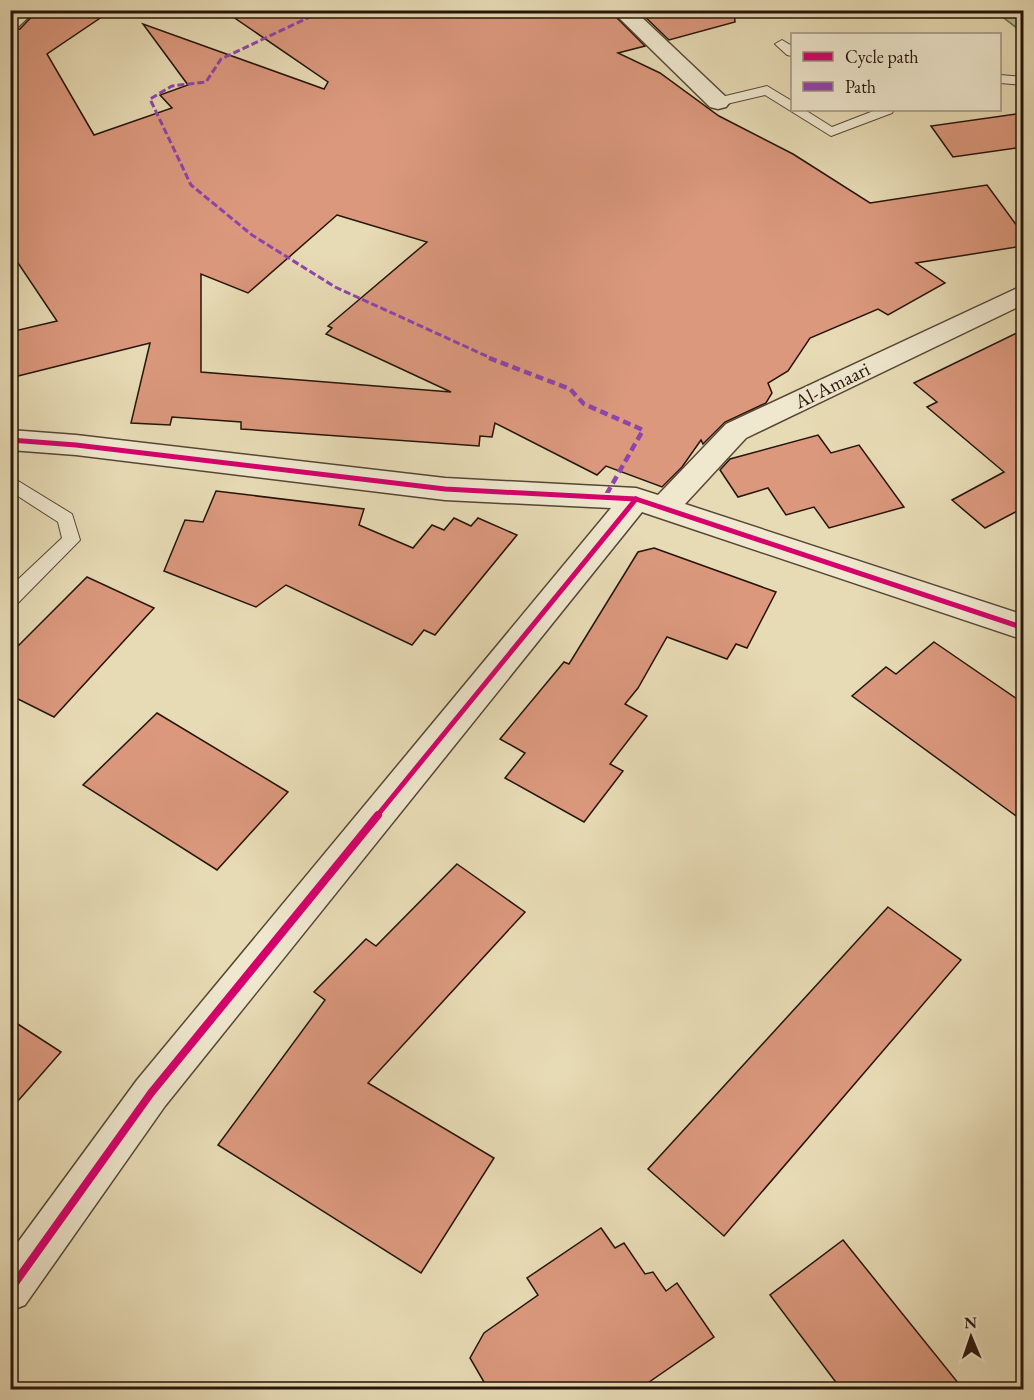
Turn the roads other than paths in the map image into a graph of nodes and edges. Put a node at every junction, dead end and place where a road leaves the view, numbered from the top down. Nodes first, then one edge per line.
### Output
1 (26, 10) edge
2 (621, 10) edge
3 (10, 22) edge
4 (1001, 79) edge
5 (1023, 81) edge
6 (718, 102) joint
7 (791, 106) edge
8 (798, 111) edge
9 (868, 112) edge
10 (1023, 293) edge
11 (10, 440) edge
12 (10, 483) edge
13 (650, 504) junction
14 (10, 599) edge
15 (1023, 628) edge
16 (10, 1290) edge

1 - 3 street
2 - 6 street
4 - 5 lane
6 - 7 lane
8 - 9 lane
10 - 13 street, Al-Amaari
11 - 13 street
12 - 14 lane
13 - 15 street
13 - 16 street, Al-Amaari

